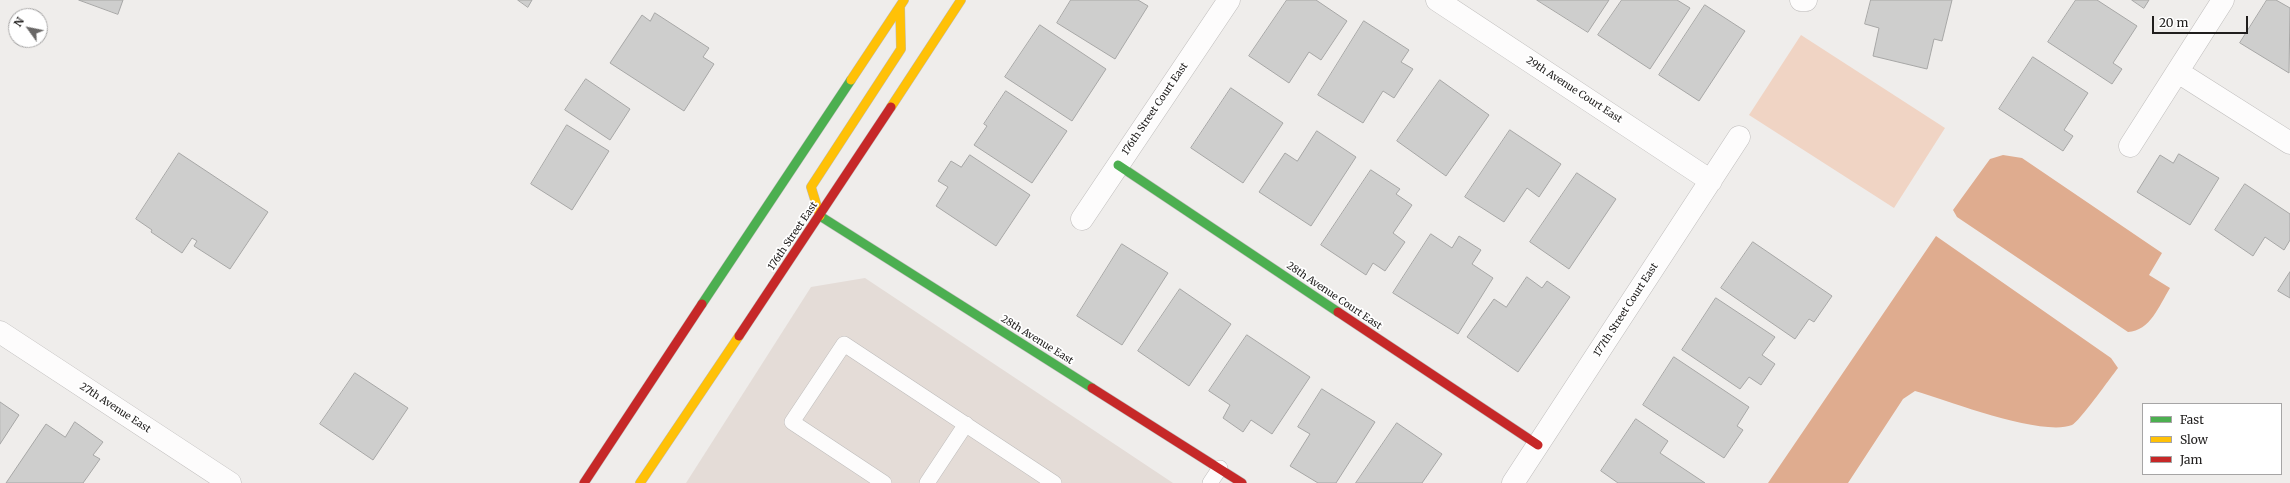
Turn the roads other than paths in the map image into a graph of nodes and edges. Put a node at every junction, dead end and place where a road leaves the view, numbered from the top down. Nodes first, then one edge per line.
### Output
1 (961, 0) edge
2 (1229, 0) edge
3 (1437, 0) edge
4 (1801, 0) edge
5 (1806, 0) edge
6 (2223, 0) edge
7 (902, 3) edge
8 (2178, 72) junction
9 (1739, 137) dead end
10 (2290, 143) edge
11 (2130, 146) dead end
12 (1118, 165) junction
13 (1711, 181) junction
14 (820, 216) junction
15 (1082, 219) dead end
16 (0, 332) edge
17 (966, 424) junction
18 (1538, 445) junction
19 (1220, 468) junction
20 (230, 483) edge
21 (584, 483) edge
22 (640, 483) edge
23 (884, 483) edge
24 (927, 483) edge
25 (1054, 483) edge
26 (1210, 483) edge
27 (1242, 483) edge
28 (1513, 483) edge

1 - 14 main road, 176th Street East
2 - 12 street, 176th Street Court East
3 - 13 street, 29th Avenue Court East
4 - 5 street
6 - 8 street
7 - 14 main road
7 - 21 main road
8 - 10 street
8 - 11 street
9 - 13 street, 177th Street Court East
12 - 15 street, 176th Street Court East
12 - 18 main road, 28th Avenue Court East
13 - 18 street, 177th Street Court East
14 - 19 main road, 28th Avenue East
14 - 22 main road, 176th Street East
16 - 20 street, 27th Avenue East
17 - 23 lane
17 - 24 lane
17 - 25 lane
18 - 28 street, 177th Street Court East
19 - 26 lane
19 - 27 main road, 28th Avenue East

